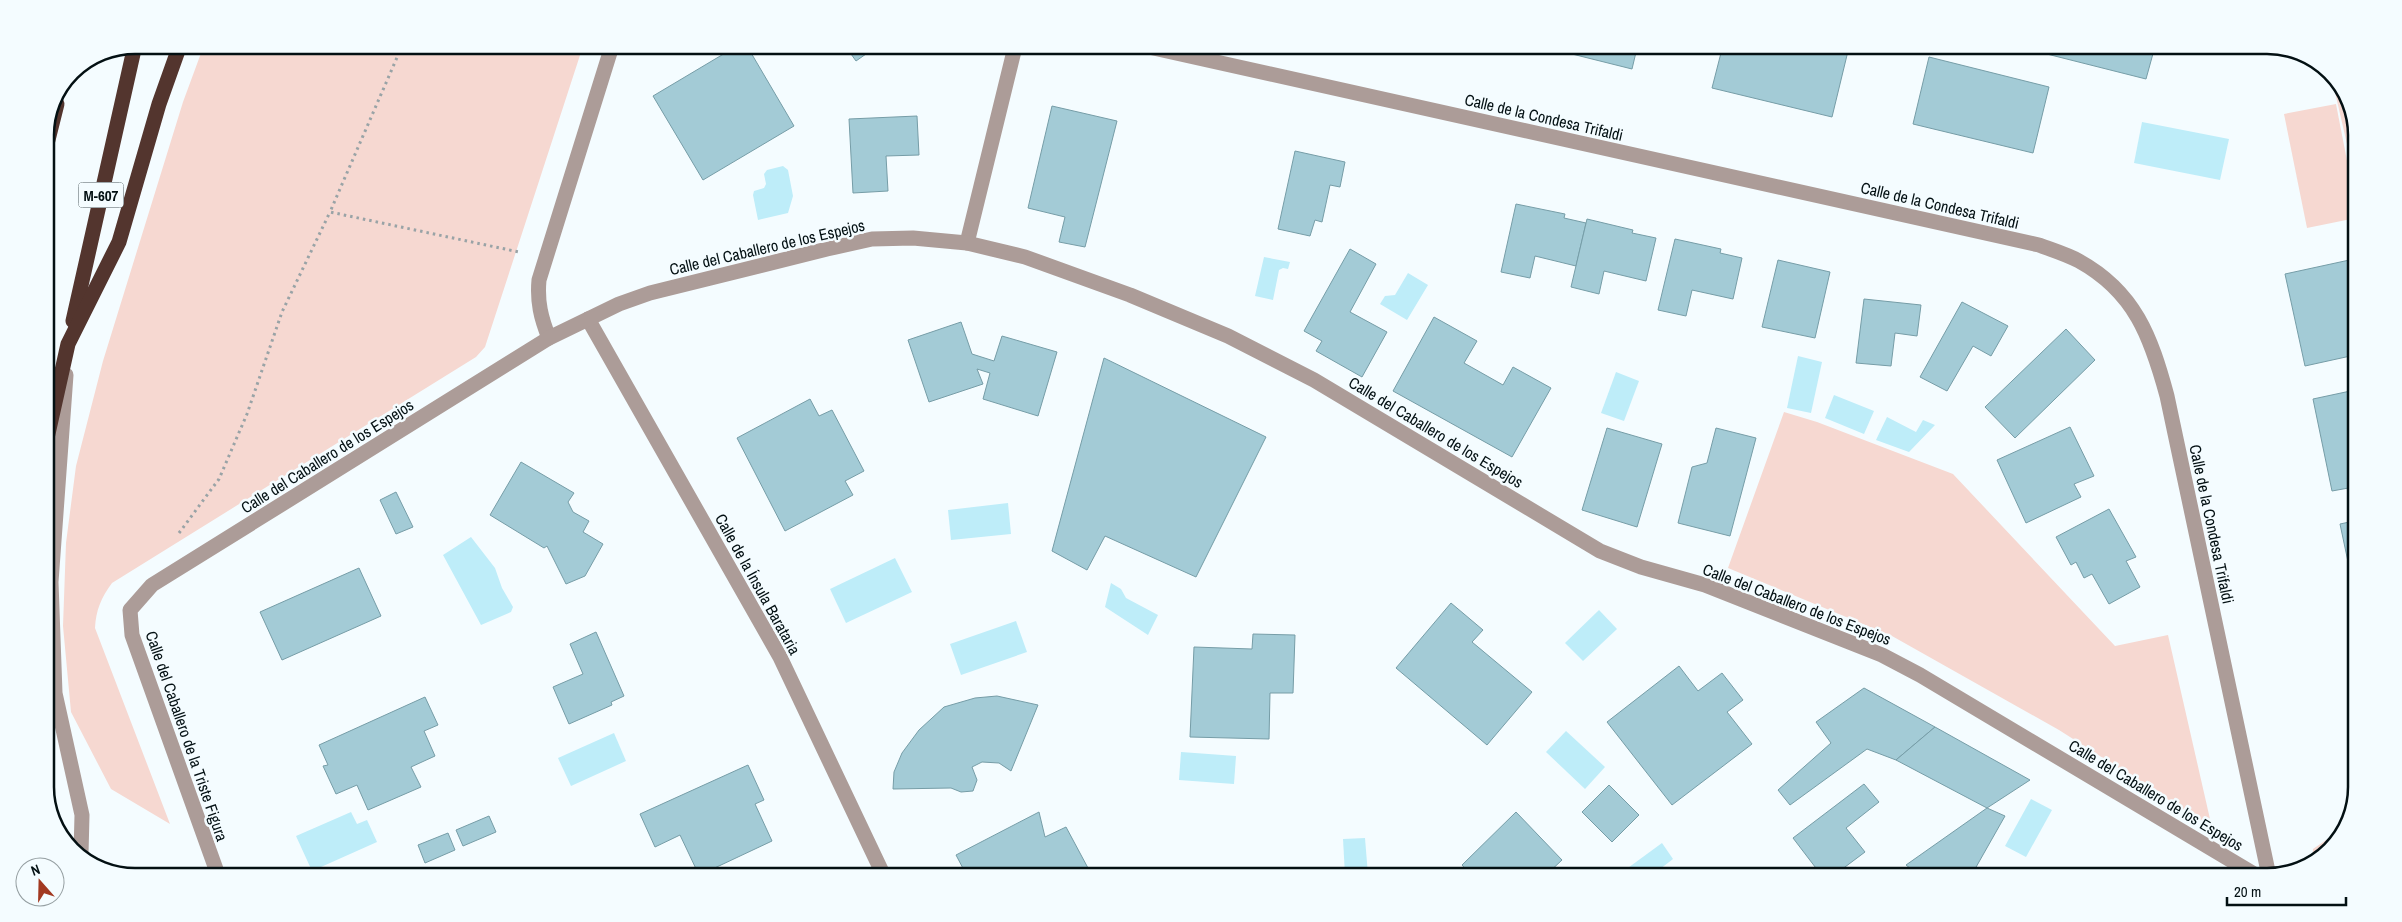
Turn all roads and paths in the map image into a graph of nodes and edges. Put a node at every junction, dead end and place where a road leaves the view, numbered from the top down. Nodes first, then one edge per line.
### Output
1 (133, 54) edge
2 (177, 54) edge
3 (399, 54) edge
4 (610, 54) edge
5 (1013, 54) edge
6 (1180, 54) edge
7 (330, 212) junction
8 (967, 242) junction
9 (523, 253) dead end
10 (588, 319) junction
11 (549, 338) junction
12 (68, 344) junction
13 (54, 407) edge
14 (173, 538) dead end
15 (54, 540) edge
16 (130, 610) joint
17 (54, 664) edge
18 (81, 847) edge
19 (216, 868) edge
20 (880, 868) edge
21 (2243, 868) edge
22 (2267, 868) edge

1 - 12 highway, M-607
2 - 12 highway
3 - 7 path
4 - 11 street
5 - 8 street
6 - 22 street, Calle de la Condesa Trifaldi
7 - 9 path
7 - 14 path
8 - 10 street, Calle del Caballero de los Espejos
8 - 21 street, Calle del Caballero de los Espejos
10 - 11 street, Calle del Caballero de los Espejos
10 - 20 street, Calle de la Ínsula Barataria
11 - 16 street, Calle del Caballero de los Espejos
12 - 13 highway, M-607
12 - 15 street
16 - 19 street, Calle del Caballero de la Triste Figura
17 - 18 street

